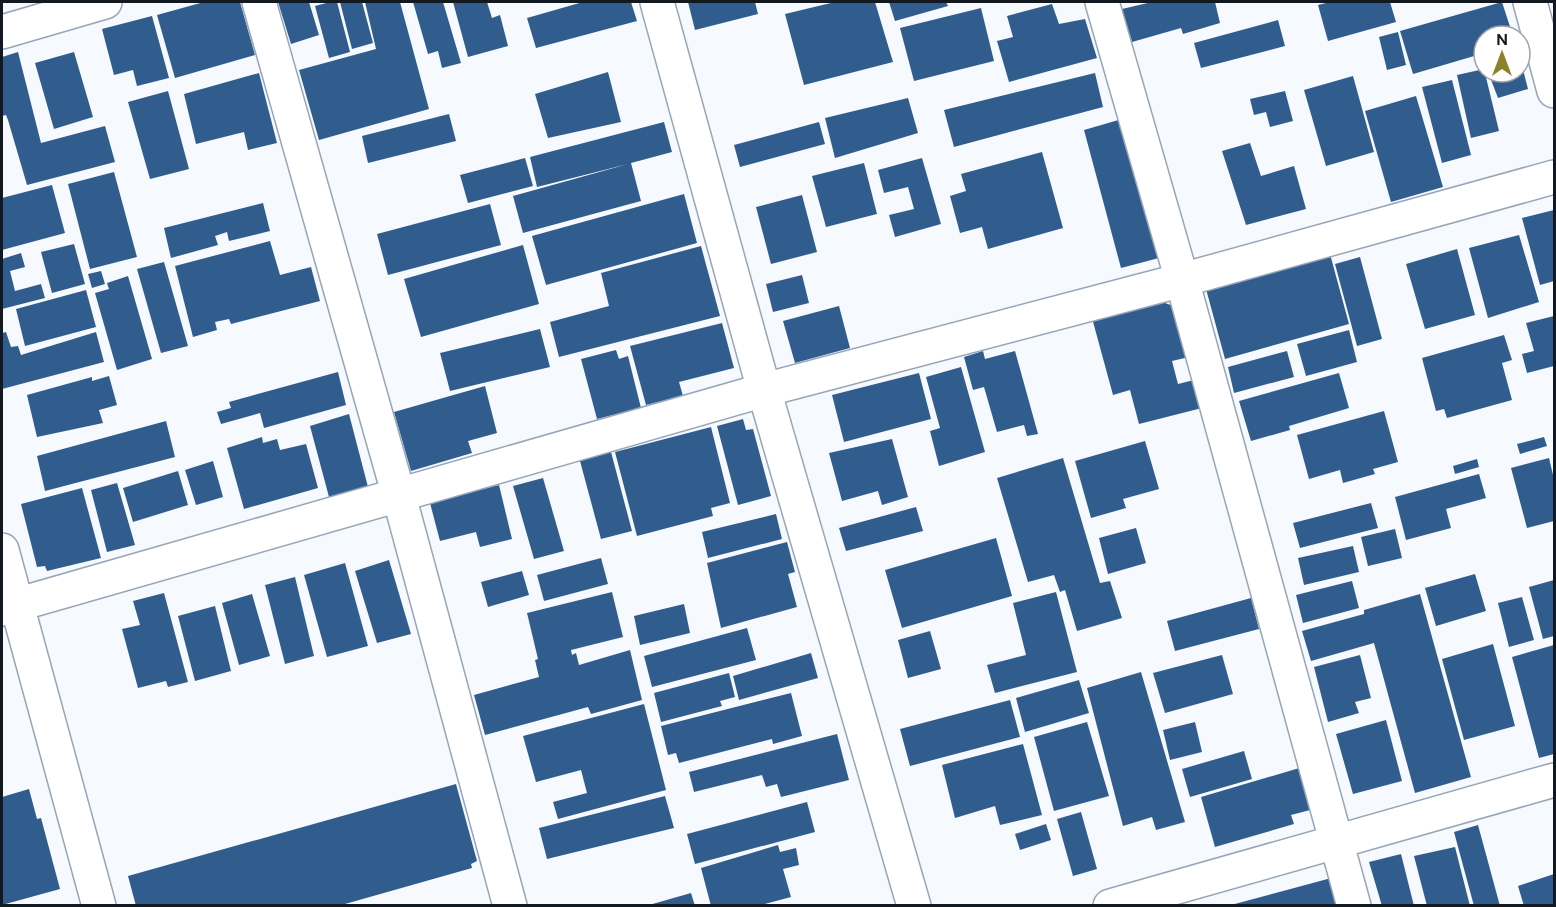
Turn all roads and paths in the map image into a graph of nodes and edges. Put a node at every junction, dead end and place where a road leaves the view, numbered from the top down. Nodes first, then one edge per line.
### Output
1 (105, 2) edge
2 (259, 2) edge
3 (657, 2) edge
4 (1102, 2) edge
5 (1530, 2) edge
6 (2, 32) edge
7 (1554, 91) edge
8 (1554, 177) edge
9 (1182, 280) junction
10 (764, 390) junction
11 (399, 496) junction
12 (2, 550) edge
13 (9, 606) edge
14 (1554, 780) edge
15 (1336, 841) junction
16 (99, 906) edge
17 (510, 906) edge
18 (915, 906) edge
19 (1110, 906) edge
20 (1353, 906) edge

1 - 6 street
2 - 11 street
3 - 10 street
4 - 9 street
5 - 7 street
8 - 9 street
9 - 10 street
9 - 15 street
10 - 11 street
10 - 18 street
11 - 13 street
11 - 17 street
12 - 13 street
13 - 16 street
14 - 15 street
15 - 19 street
15 - 20 street

